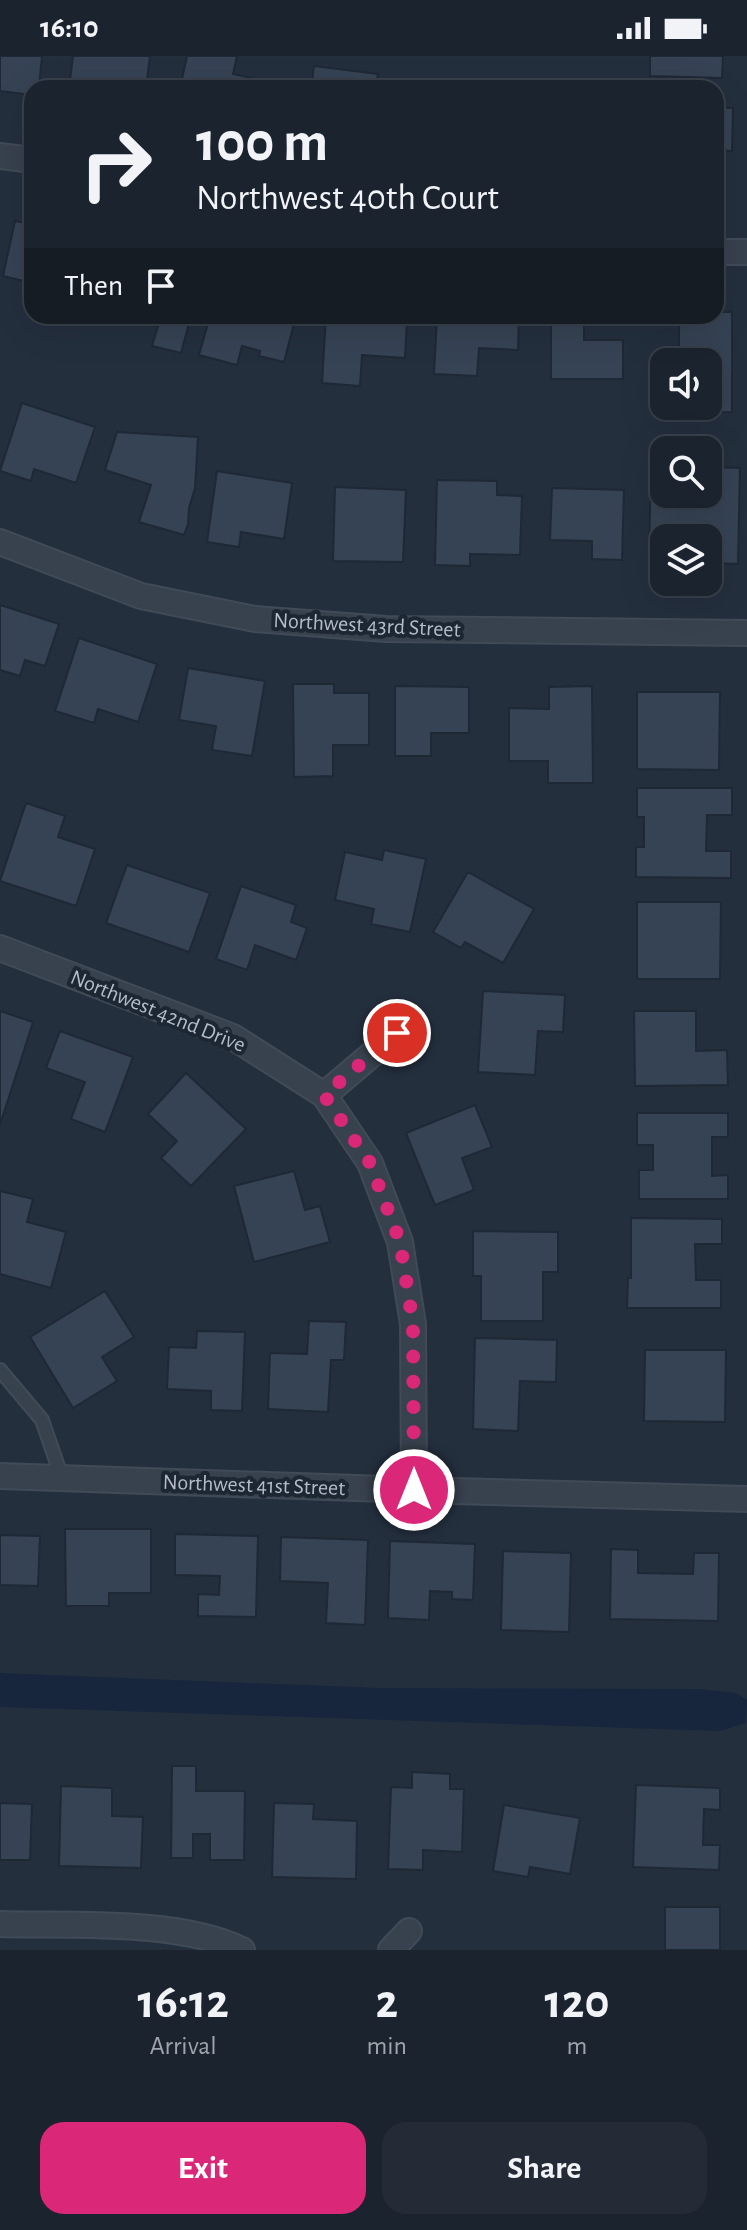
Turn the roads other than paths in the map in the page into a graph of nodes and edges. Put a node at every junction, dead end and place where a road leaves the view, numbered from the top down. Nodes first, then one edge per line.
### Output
1 (0, 156) edge
2 (24, 159) edge
3 (724, 252) edge
4 (747, 252) edge
5 (0, 542) edge
6 (747, 633) edge
7 (0, 948) edge
8 (397, 1033) dead end
9 (324, 1095) junction
10 (0, 1370) edge
11 (0, 1476) edge
12 (62, 1478) junction
13 (414, 1490) junction
14 (747, 1499) edge
15 (0, 1924) edge
16 (409, 1931) dead end
17 (242, 1950) edge
18 (391, 1950) edge

1 - 2 street
3 - 4 street
5 - 6 street, Northwest 43rd Street
7 - 9 street, Northwest 42nd Drive
8 - 9 street
9 - 13 street, Northwest 42nd Drive
10 - 12 lane
11 - 12 street, Northwest 41st Street
12 - 13 street, Northwest 41st Street
13 - 14 street, Northwest 41st Street
15 - 17 street
16 - 18 street

